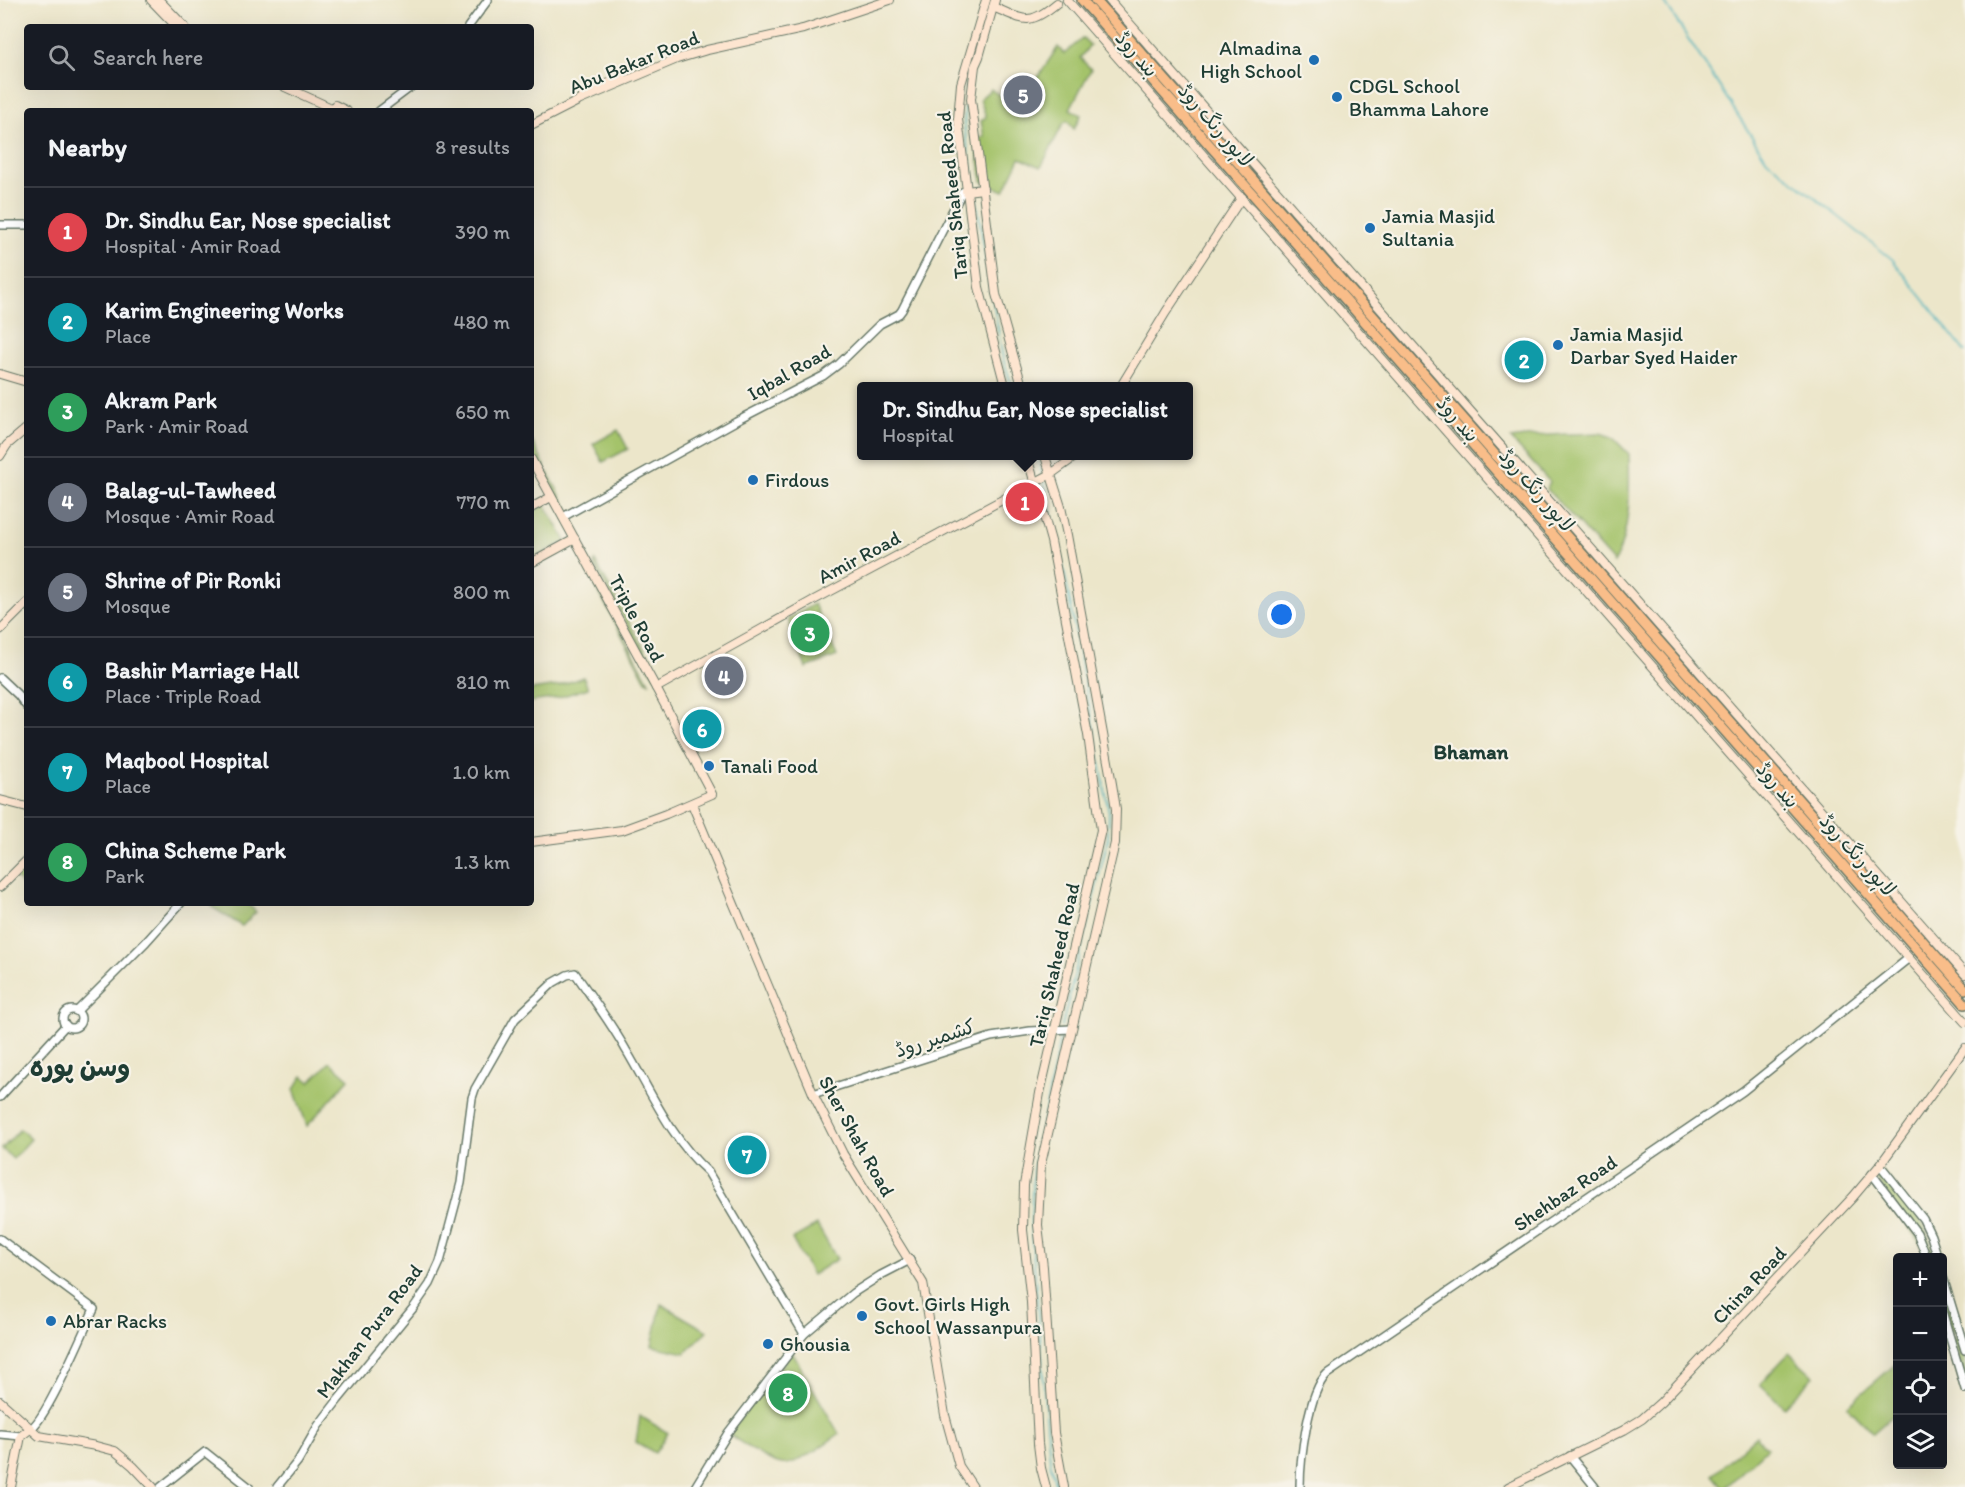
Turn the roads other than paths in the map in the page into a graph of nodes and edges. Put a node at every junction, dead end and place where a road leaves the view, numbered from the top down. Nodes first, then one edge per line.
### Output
1 (151, 0) edge
2 (159, 0) edge
3 (488, 0) edge
4 (873, 0) edge
5 (890, 0) edge
6 (986, 0) edge
7 (1067, 0) edge
8 (1082, 0) edge
9 (1095, 0) edge
10 (1109, 0) edge
11 (994, 3) edge
12 (1057, 3) dead end
13 (174, 24) edge
14 (182, 24) edge
15 (470, 24) edge
16 (637, 74) junction
17 (292, 90) edge
18 (302, 90) edge
19 (407, 90) edge
20 (331, 108) edge
21 (340, 108) edge
22 (383, 108) edge
23 (534, 118) edge
24 (534, 124) edge
25 (982, 189) junction
26 (967, 191) junction
27 (1242, 197) junction
28 (0, 225) edge
29 (24, 225) edge
30 (0, 374) edge
31 (24, 381) edge
32 (1004, 382) edge
33 (1021, 382) edge
34 (1124, 382) edge
35 (24, 431) edge
36 (0, 456) edge
37 (1028, 460) edge
38 (1046, 460) edge
39 (1071, 460) edge
40 (534, 465) edge
41 (1050, 475) junction
42 (1036, 482) junction
43 (551, 497) junction
44 (534, 506) edge
45 (563, 517) junction
46 (575, 538) junction
47 (534, 561) edge
48 (24, 606) edge
49 (0, 630) edge
50 (0, 678) edge
51 (656, 688) junction
52 (24, 703) edge
53 (0, 800) edge
54 (692, 804) junction
55 (24, 806) edge
56 (534, 842) edge
57 (24, 863) edge
58 (0, 887) edge
59 (178, 906) edge
60 (1909, 958) junction
61 (1965, 974) edge
62 (1965, 989) edge
63 (1965, 1004) edge
64 (77, 1011) junction
65 (1965, 1022) edge
66 (66, 1025) junction
67 (1058, 1028) junction
68 (1071, 1029) junction
69 (1965, 1048) edge
70 (813, 1094) junction
71 (0, 1097) edge
72 (1880, 1165) junction
73 (1872, 1174) junction
74 (0, 1239) edge
75 (1925, 1253) edge
76 (1937, 1253) edge
77 (910, 1260) junction
78 (1947, 1290) edge
79 (1947, 1327) edge
80 (1960, 1333) junction
81 (804, 1334) junction
82 (1950, 1336) junction
83 (1965, 1350) edge
84 (1965, 1389) edge
85 (0, 1401) edge
86 (30, 1429) junction
87 (0, 1434) edge
88 (21, 1436) junction
89 (1570, 1456) junction
90 (11, 1487) edge
91 (153, 1487) edge
92 (161, 1487) edge
93 (249, 1487) edge
94 (277, 1487) edge
95 (695, 1487) edge
96 (973, 1487) edge
97 (1047, 1487) edge
98 (1064, 1487) edge
99 (1300, 1487) edge
100 (1508, 1487) edge
101 (1595, 1487) edge

1 - 13 main road
2 - 14 main road
3 - 15 street
4 - 16 main road, Abu Bakar Road
5 - 16 main road, Abu Bakar Road
6 - 26 main road, Tariq Shaheed Road
7 - 27 main road, بند روڈ
8 - 63 highway, لاہور رنگ روڈ
9 - 62 highway, لاہور رنگ روڈ
10 - 61 main road, بند روڈ
11 - 12 main road
11 - 25 main road, Tariq Shaheed Road
16 - 23 main road, Abu Bakar Road
16 - 24 main road, Abu Bakar Road
17 - 20 main road
18 - 21 main road
19 - 22 street
25 - 26 main road
25 - 33 main road, Tariq Shaheed Road
26 - 32 main road, Tariq Shaheed Road
26 - 45 street, Iqbal Road
27 - 34 main road
27 - 60 main road, بند روڈ
28 - 29 street
30 - 31 main road
35 - 36 main road
37 - 42 main road, Tariq Shaheed Road
38 - 41 main road, Tariq Shaheed Road
39 - 41 main road, Amir Road
40 - 43 main road, Triple Road
41 - 42 main road, Amir Road
41 - 68 main road, Tariq Shaheed Road
42 - 51 main road, Amir Road
42 - 67 main road, Tariq Shaheed Road
43 - 44 main road
43 - 45 main road, Triple Road
45 - 46 main road, Triple Road
46 - 47 main road
46 - 51 main road, Triple Road
48 - 49 main road
50 - 52 street
51 - 54 main road, Triple Road
53 - 55 main road
54 - 56 main road
54 - 70 main road, Sher Shah Road
57 - 58 main road
59 - 64 street
60 - 65 main road, بند روڈ
60 - 99 street, Shehbaz Road
64 - 66 street
64 - 66 street
66 - 71 street
67 - 68 street, کشمیر روڈ
67 - 70 street, کشمیر روڈ
67 - 97 main road, Tariq Shaheed Road
68 - 98 main road, Tariq Shaheed Road
69 - 72 main road, China Road
70 - 77 main road, Sher Shah Road
72 - 73 main road, China Road
72 - 76 street
73 - 75 street
73 - 89 main road, China Road
74 - 86 street
77 - 81 street
77 - 96 main road, Sher Shah Road
78 - 80 street
79 - 82 street
80 - 82 street
80 - 83 street
81 - 94 street, Makhan Pura Road
81 - 95 street
82 - 84 street
85 - 86 main road
86 - 88 main road
86 - 91 main road
87 - 88 street
88 - 90 main road
89 - 100 main road, China Road
89 - 101 street
92 - 93 street

